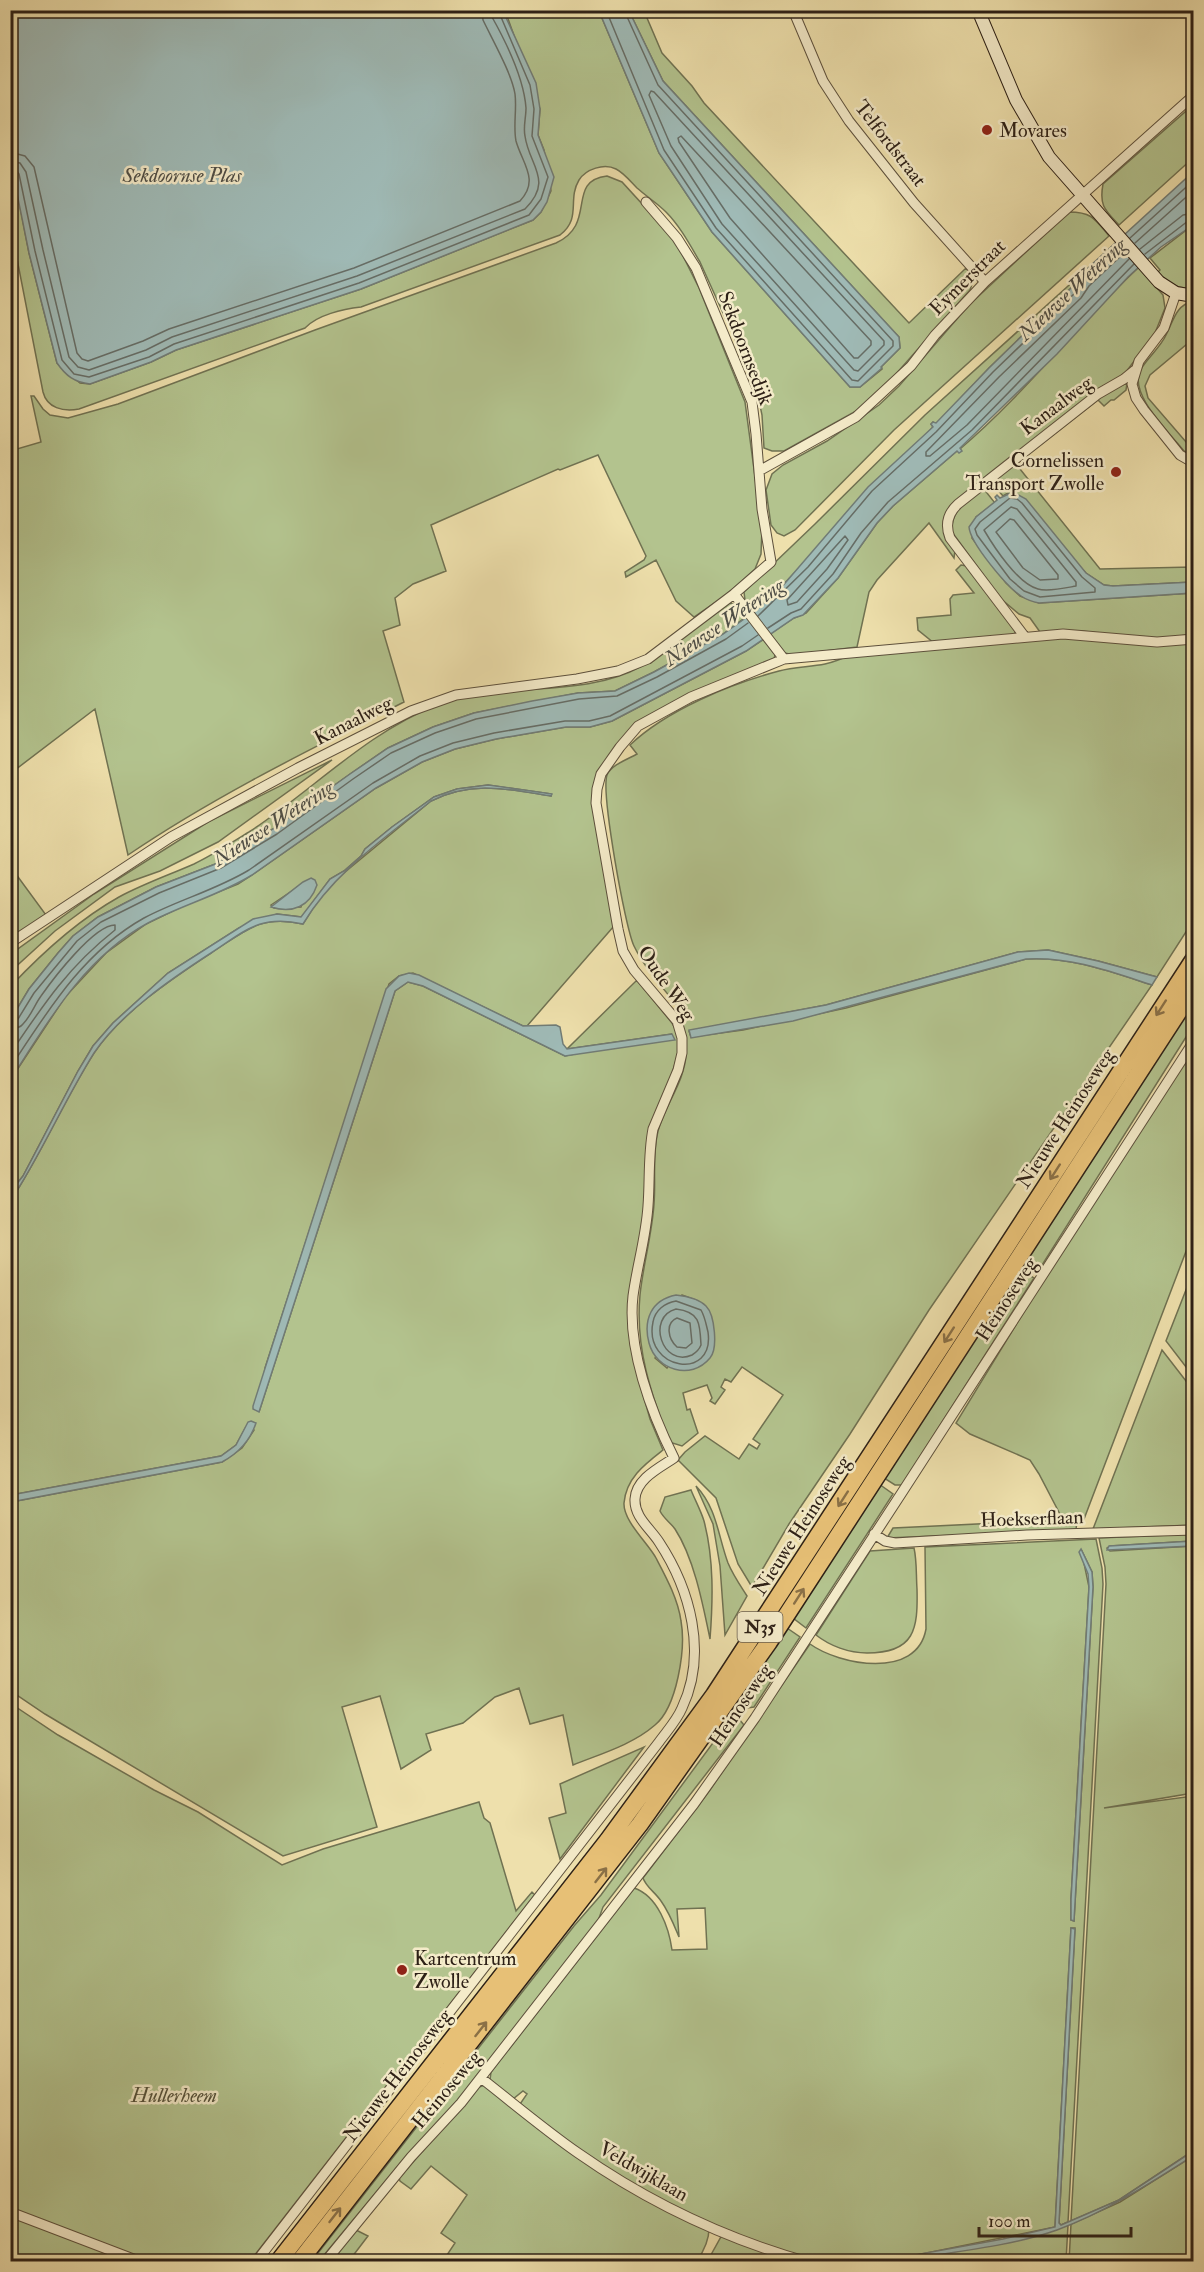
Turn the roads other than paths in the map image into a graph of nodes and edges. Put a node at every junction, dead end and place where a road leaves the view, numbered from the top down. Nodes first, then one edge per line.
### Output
1 (793, 10) edge
2 (978, 10) edge
3 (1194, 95) edge
4 (1082, 196) junction
5 (646, 202) dead end
6 (985, 282) junction
7 (1176, 293) junction
8 (1194, 296) edge
9 (1135, 370) junction
10 (1194, 463) edge
11 (759, 471) junction
12 (771, 562) joint
13 (734, 594) junction
14 (1025, 637) junction
15 (1194, 639) edge
16 (784, 659) junction
17 (10, 943) edge
18 (1194, 959) edge
19 (1194, 988) edge
20 (1194, 1041) edge
21 (1194, 1530) edge
22 (874, 1534) junction
23 (481, 2078) junction
24 (10, 2212) edge
25 (141, 2262) edge
26 (256, 2262) edge
27 (278, 2262) edge
28 (299, 2262) edge
29 (325, 2262) edge
30 (808, 2262) edge

1 - 6 street, Telfordstraat
2 - 4 street
3 - 4 street, Eymerstraat
4 - 6 street, Eymerstraat
4 - 7 street
5 - 11 street, Sekdoornsedijk
6 - 11 street, Eymerstraat
7 - 8 street
7 - 9 street
9 - 10 street
9 - 14 street, Kanaalweg
11 - 12 street, Sekdoornsedijk
12 - 13 street, Kanaalweg
13 - 16 street
13 - 17 street, Kanaalweg
14 - 15 street
14 - 16 street
16 - 26 street, Oude Weg
18 -> 27 highway, Nieuwe Heinoseweg / N35
28 -> 19 highway, Nieuwe Heinoseweg / N35
20 - 22 street, Heinoseweg
21 - 22 street, Hoekserflaan
22 - 23 street, Heinoseweg
23 - 29 street, Heinoseweg
23 - 30 street, Veldwijklaan
24 - 25 street

